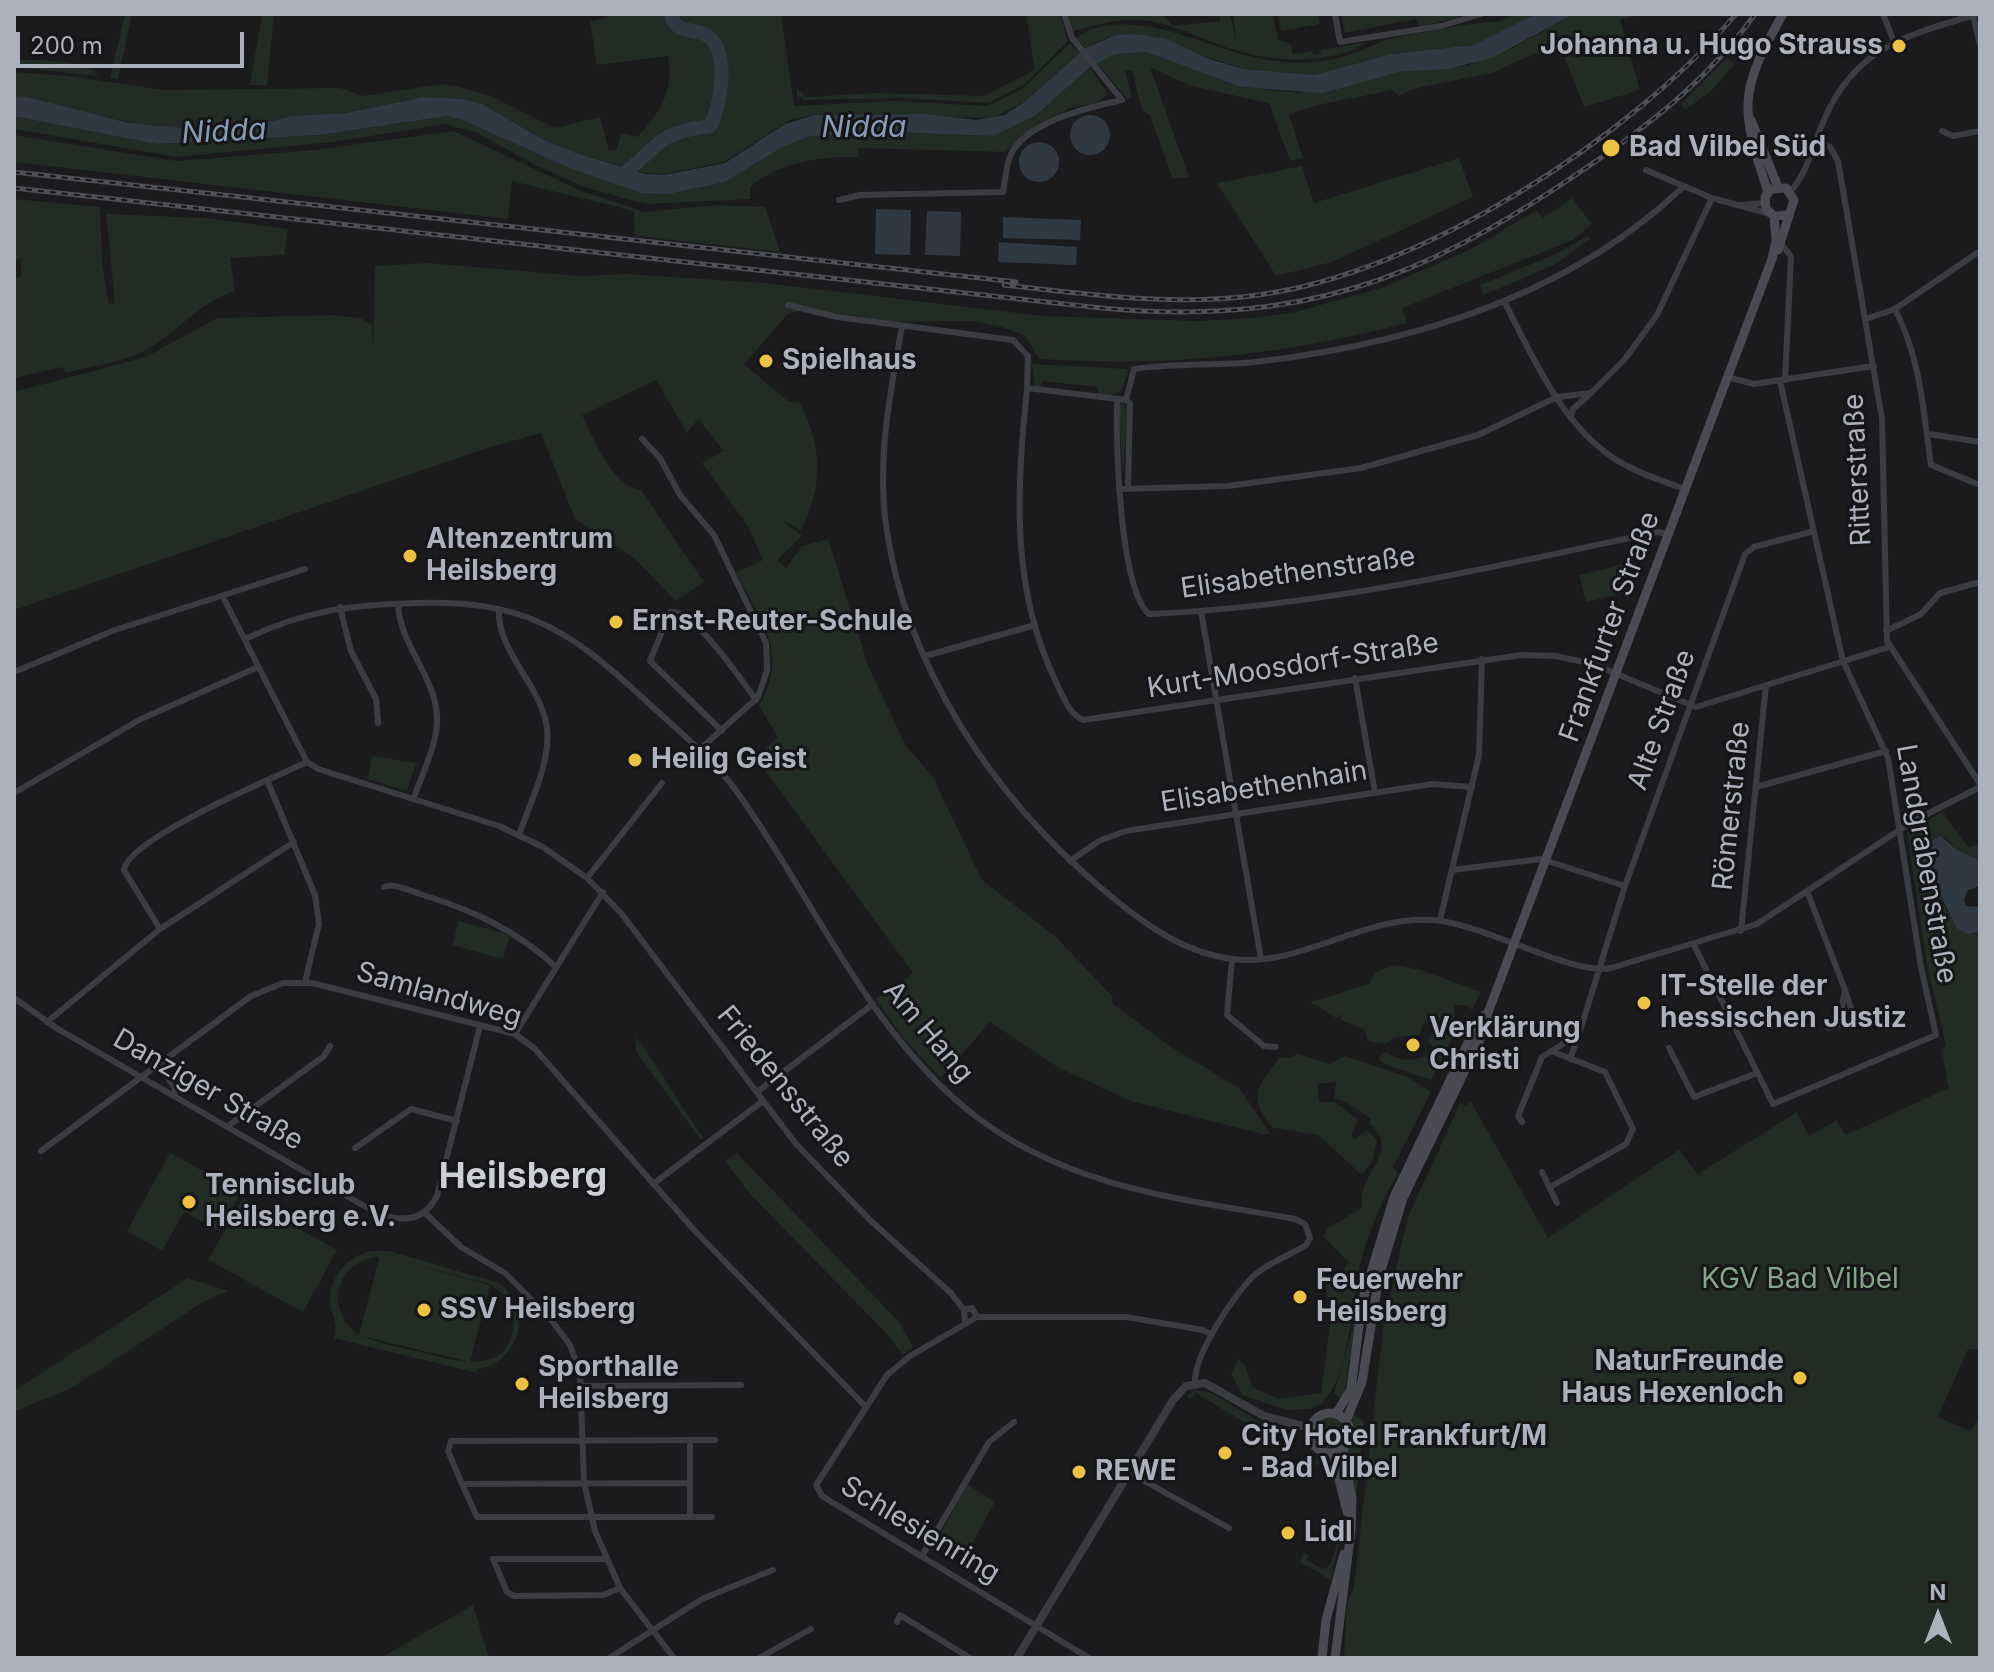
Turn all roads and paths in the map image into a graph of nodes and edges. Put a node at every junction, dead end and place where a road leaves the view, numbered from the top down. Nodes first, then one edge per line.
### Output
1 (1064, 14) edge
2 (1335, 14) edge
3 (1481, 14) edge
4 (1783, 14) edge
5 (1883, 14) edge
6 (1975, 15) edge
7 (1894, 42) junction
8 (1980, 45) edge
9 (1747, 109) junction
10 (1942, 131) dead end
11 (1980, 131) edge
12 (1816, 141) junction
13 (1646, 170) dead end
14 (1778, 187) junction
15 (1682, 188) junction
16 (1768, 192) junction
17 (1790, 192) junction
18 (1712, 198) junction
19 (839, 200) dead end
20 (1764, 203) junction
21 (1734, 205) junction
22 (1772, 215) junction
23 (1787, 215) junction
24 (1781, 243) junction
25 (1980, 251) edge
26 (1772, 259) junction
27 (1504, 301) junction
28 (788, 305) dead end
29 (1895, 309) junction
30 (1866, 319) junction
31 (902, 327) junction
32 (1874, 366) junction
33 (1727, 377) junction
34 (1782, 380) junction
35 (1027, 388) junction
36 (1591, 393) junction
37 (1557, 397) junction
38 (1117, 399) junction
39 (1126, 400) junction
40 (1571, 416) junction
41 (1929, 434) junction
42 (642, 439) dead end
43 (1980, 442) edge
44 (1980, 485) edge
45 (1128, 488) junction
46 (1119, 489) junction
47 (1685, 489) junction
48 (1814, 531) junction
49 (1668, 534) junction
50 (305, 569) dead end
51 (1980, 582) edge
52 (223, 597) junction
53 (398, 604) junction
54 (340, 607) junction
55 (499, 609) junction
56 (1201, 611) junction
57 (1035, 625) junction
58 (1886, 631) junction
59 (245, 639) junction
60 (1889, 647) junction
61 (925, 656) junction
62 (1482, 659) junction
63 (1843, 661) junction
64 (258, 667) junction
65 (14, 672) edge
66 (1616, 674) junction
67 (1355, 678) junction
68 (1766, 685) junction
69 (756, 700) junction
70 (1216, 700) junction
71 (1691, 705) junction
72 (378, 723) dead end
73 (722, 731) junction
74 (699, 750) junction
75 (1886, 751) junction
76 (307, 762) junction
77 (267, 780) junction
78 (662, 783) dead end
79 (1980, 785) edge
80 (1472, 787) junction
81 (1756, 787) junction
82 (14, 793) edge
83 (1375, 793) junction
84 (414, 798) junction
85 (1236, 814) junction
86 (1900, 831) junction
87 (519, 835) junction
88 (294, 842) junction
89 (1548, 860) junction
90 (1070, 861) junction
91 (1452, 870) junction
92 (587, 878) junction
93 (1625, 886) junction
94 (384, 887) dead end
95 (1807, 891) junction
96 (603, 892) junction
97 (1440, 920) junction
98 (160, 929) junction
99 (1741, 931) junction
100 (1517, 943) junction
101 (1694, 945) junction
102 (1232, 959) junction
103 (1261, 959) junction
104 (556, 967) junction
105 (1597, 970) junction
106 (305, 982) junction
107 (1845, 990) junction
108 (14, 998) edge
109 (873, 1004) junction
110 (1489, 1010) junction
111 (47, 1022) junction
112 (480, 1026) junction
113 (515, 1034) junction
114 (1579, 1034) junction
115 (330, 1046) dead end
116 (1276, 1047) dead end
117 (1669, 1048) dead end
118 (1551, 1051) junction
119 (1570, 1059) junction
120 (158, 1064) junction
121 (1757, 1073) junction
122 (141, 1077) junction
123 (757, 1092) junction
124 (174, 1096) junction
125 (763, 1101) junction
126 (457, 1121) junction
127 (1522, 1122) dead end
128 (227, 1127) junction
129 (355, 1148) dead end
130 (41, 1151) dead end
131 (1542, 1172) dead end
132 (653, 1184) junction
133 (1550, 1187) junction
134 (1557, 1203) dead end
135 (424, 1212) junction
136 (964, 1310) junction
137 (977, 1317) junction
138 (965, 1322) junction
139 (1212, 1335) junction
140 (1195, 1382) junction
141 (741, 1385) dead end
142 (581, 1386) junction
143 (865, 1406) junction
144 (1336, 1414) junction
145 (1346, 1421) junction
146 (1014, 1422) dead end
147 (1311, 1428) junction
148 (690, 1440) junction
149 (715, 1440) dead end
150 (583, 1441) junction
151 (1343, 1449) junction
152 (1333, 1453) junction
153 (1130, 1473) junction
154 (584, 1482) junction
155 (690, 1483) junction
156 (462, 1484) junction
157 (590, 1517) junction
158 (690, 1517) junction
159 (712, 1517) dead end
160 (1229, 1528) dead end
161 (922, 1556) junction
162 (605, 1559) junction
163 (773, 1570) dead end
164 (620, 1588) junction
165 (897, 1622) dead end
166 (1035, 1627) junction
167 (652, 1629) junction
168 (811, 1629) dead end
169 (609, 1658) edge
170 (674, 1658) edge
171 (759, 1658) edge
172 (970, 1658) edge
173 (1017, 1658) edge
174 (1089, 1658) edge
175 (1322, 1658) edge
176 (1335, 1658) edge

1 - 19 street
2 - 3 street
4 - 9 main road
5 - 7 street
6 - 7 street, Frankfurter Straße
6 - 8 street
7 - 12 street, Frankfurter Straße
9 - 14 main road
9 - 16 main road
10 - 11 street
12 - 17 street, Frankfurter Straße
12 - 30 street, Ritterstraße
13 - 15 street
14 - 16 main road
14 - 17 main road
15 - 18 street
15 - 27 street
16 - 20 main road
17 - 23 main road, Frankfurter Straße
18 - 21 street
18 - 36 street
20 - 21 street
20 - 22 main road
21 - 22 street
22 - 23 main road
22 - 26 main road, Frankfurter Straße
23 - 24 main road, Frankfurter Straße
24 - 26 main road, Frankfurter Straße
24 - 34 street, Landgrabenstraße
25 - 29 street
26 - 33 main road, Frankfurter Straße
27 - 37 street
27 - 39 street
28 - 31 street, Kurt-Moosdorf-Straße
29 - 30 street
29 - 41 street
30 - 32 street, Ritterstraße
31 - 35 street, Kurt-Moosdorf-Straße
31 - 61 street
32 - 34 street
32 - 58 street, Ritterstraße
33 - 34 street
33 - 47 main road, Frankfurter Straße
34 - 48 street, Landgrabenstraße
35 - 38 street
35 - 57 street, Kurt-Moosdorf-Straße
36 - 37 street
36 - 40 street
37 - 40 street
37 - 45 street
38 - 39 street
38 - 46 street, Elisabethenstraße
39 - 45 street
40 - 47 street
41 - 43 street
41 - 44 street
42 - 69 street
45 - 46 street
46 - 56 street, Elisabethenstraße
47 - 49 main road, Frankfurter Straße
48 - 63 street, Landgrabenstraße
48 - 71 street, Alte Straße
49 - 56 street, Elisabethenstraße
49 - 66 main road, Frankfurter Straße
50 - 52 street
51 - 58 street
52 - 59 street
52 - 65 street
53 - 54 street, Am Hang
53 - 55 street, Am Hang
53 - 84 street
54 - 59 street, Am Hang
54 - 72 street
55 - 74 street, Am Hang
55 - 87 street
56 - 70 street
57 - 61 street
57 - 70 street, Kurt-Moosdorf-Straße
58 - 60 street, Ritterstraße
59 - 64 street
60 - 63 street
60 - 79 street, Ritterstraße
61 - 90 street
62 - 66 street, Kurt-Moosdorf-Straße
62 - 67 street, Kurt-Moosdorf-Straße
62 - 80 street
63 - 68 street
63 - 75 street, Landgrabenstraße
64 - 76 street
64 - 82 street
66 - 71 street, Kurt-Moosdorf-Straße
66 - 89 main road, Frankfurter Straße
67 - 70 street, Kurt-Moosdorf-Straße
67 - 83 street
68 - 71 street
68 - 81 street, Römerstraße
69 - 73 street
69 - 73 street
70 - 85 street
71 - 93 street, Alte Straße
73 - 74 street
74 - 109 street, Am Hang
75 - 81 street
75 - 86 street, Landgrabenstraße
76 - 77 street
76 - 84 street, Friedensstraße
77 - 88 street
77 - 98 street
78 - 92 street
79 - 86 street
80 - 83 street, Elisabethenhain
80 - 91 street
81 - 99 street, Römerstraße
83 - 85 street, Elisabethenhain
84 - 87 street, Friedensstraße
85 - 90 street, Elisabethenhain
85 - 103 street
86 - 95 street
86 - 121 street, Landgrabenstraße
87 - 92 street, Friedensstraße
88 - 98 street
88 - 106 street
89 - 91 street
89 - 93 street
89 - 100 main road, Frankfurter Straße
90 - 102 street
91 - 97 street
92 - 96 street, Friedensstraße
93 - 105 street, Alte Straße
94 - 104 street
95 - 99 street
95 - 107 street
96 - 104 street
96 - 123 street, Friedensstraße
97 - 100 street
97 - 103 street
98 - 111 street
99 - 101 street
100 - 105 street
100 - 110 main road, Frankfurter Straße
101 - 105 street
101 - 121 street
102 - 103 street
102 - 116 street
104 - 113 street
105 - 114 street, Alte Straße
106 - 112 street, Samlandweg
106 - 120 street, Samlandweg
107 - 107 street
108 - 111 street, Danziger Straße
109 - 123 street
109 - 139 street, Am Hang
110 - 144 main road, Frankfurter Straße
110 - 145 main road, Frankfurter Straße
111 - 122 street, Danziger Straße
112 - 113 street, Samlandweg
112 - 126 street
113 - 132 street, Samlandweg
114 - 118 street
114 - 119 street, Alte Straße
115 - 128 street
117 - 121 street
118 - 119 street
118 - 127 street
119 - 133 street
120 - 122 street, Samlandweg
120 - 124 street
122 - 124 street, Danziger Straße
122 - 130 street, Samlandweg
123 - 125 street, Friedensstraße
124 - 128 street, Danziger Straße
125 - 132 street
125 - 136 street, Friedensstraße
126 - 129 street
126 - 135 street
128 - 135 street, Danziger Straße
131 - 133 street
132 - 143 street, Samlandweg
133 - 134 street
135 - 142 street
136 - 137 street, Schlesienring
136 - 138 street
137 - 138 street, Schlesienring
137 - 139 street, Schlesienring
138 - 143 street, Schlesienring
139 - 140 street
140 - 147 street
140 - 153 street
141 - 142 street
142 - 150 street
143 - 161 street, Schlesienring
144 - 145 main road
144 - 147 main road
145 - 151 main road, Frankfurter Straße
146 - 161 street
147 - 152 main road
148 - 149 street
148 - 150 street
148 - 155 street
150 - 154 street
150 - 156 street
151 - 152 main road
151 - 176 main road, Frankfurter Straße
152 - 175 main road
153 - 160 street
153 - 166 street
154 - 155 street
154 - 156 street
154 - 157 street
155 - 158 street
156 - 157 street
157 - 158 street
157 - 162 street
158 - 159 street
161 - 166 street, Schlesienring
162 - 164 street
162 - 164 street
163 - 167 street
164 - 167 street
165 - 172 street
166 - 173 street
166 - 174 street, Schlesienring
167 - 169 street
167 - 170 street
168 - 171 street

